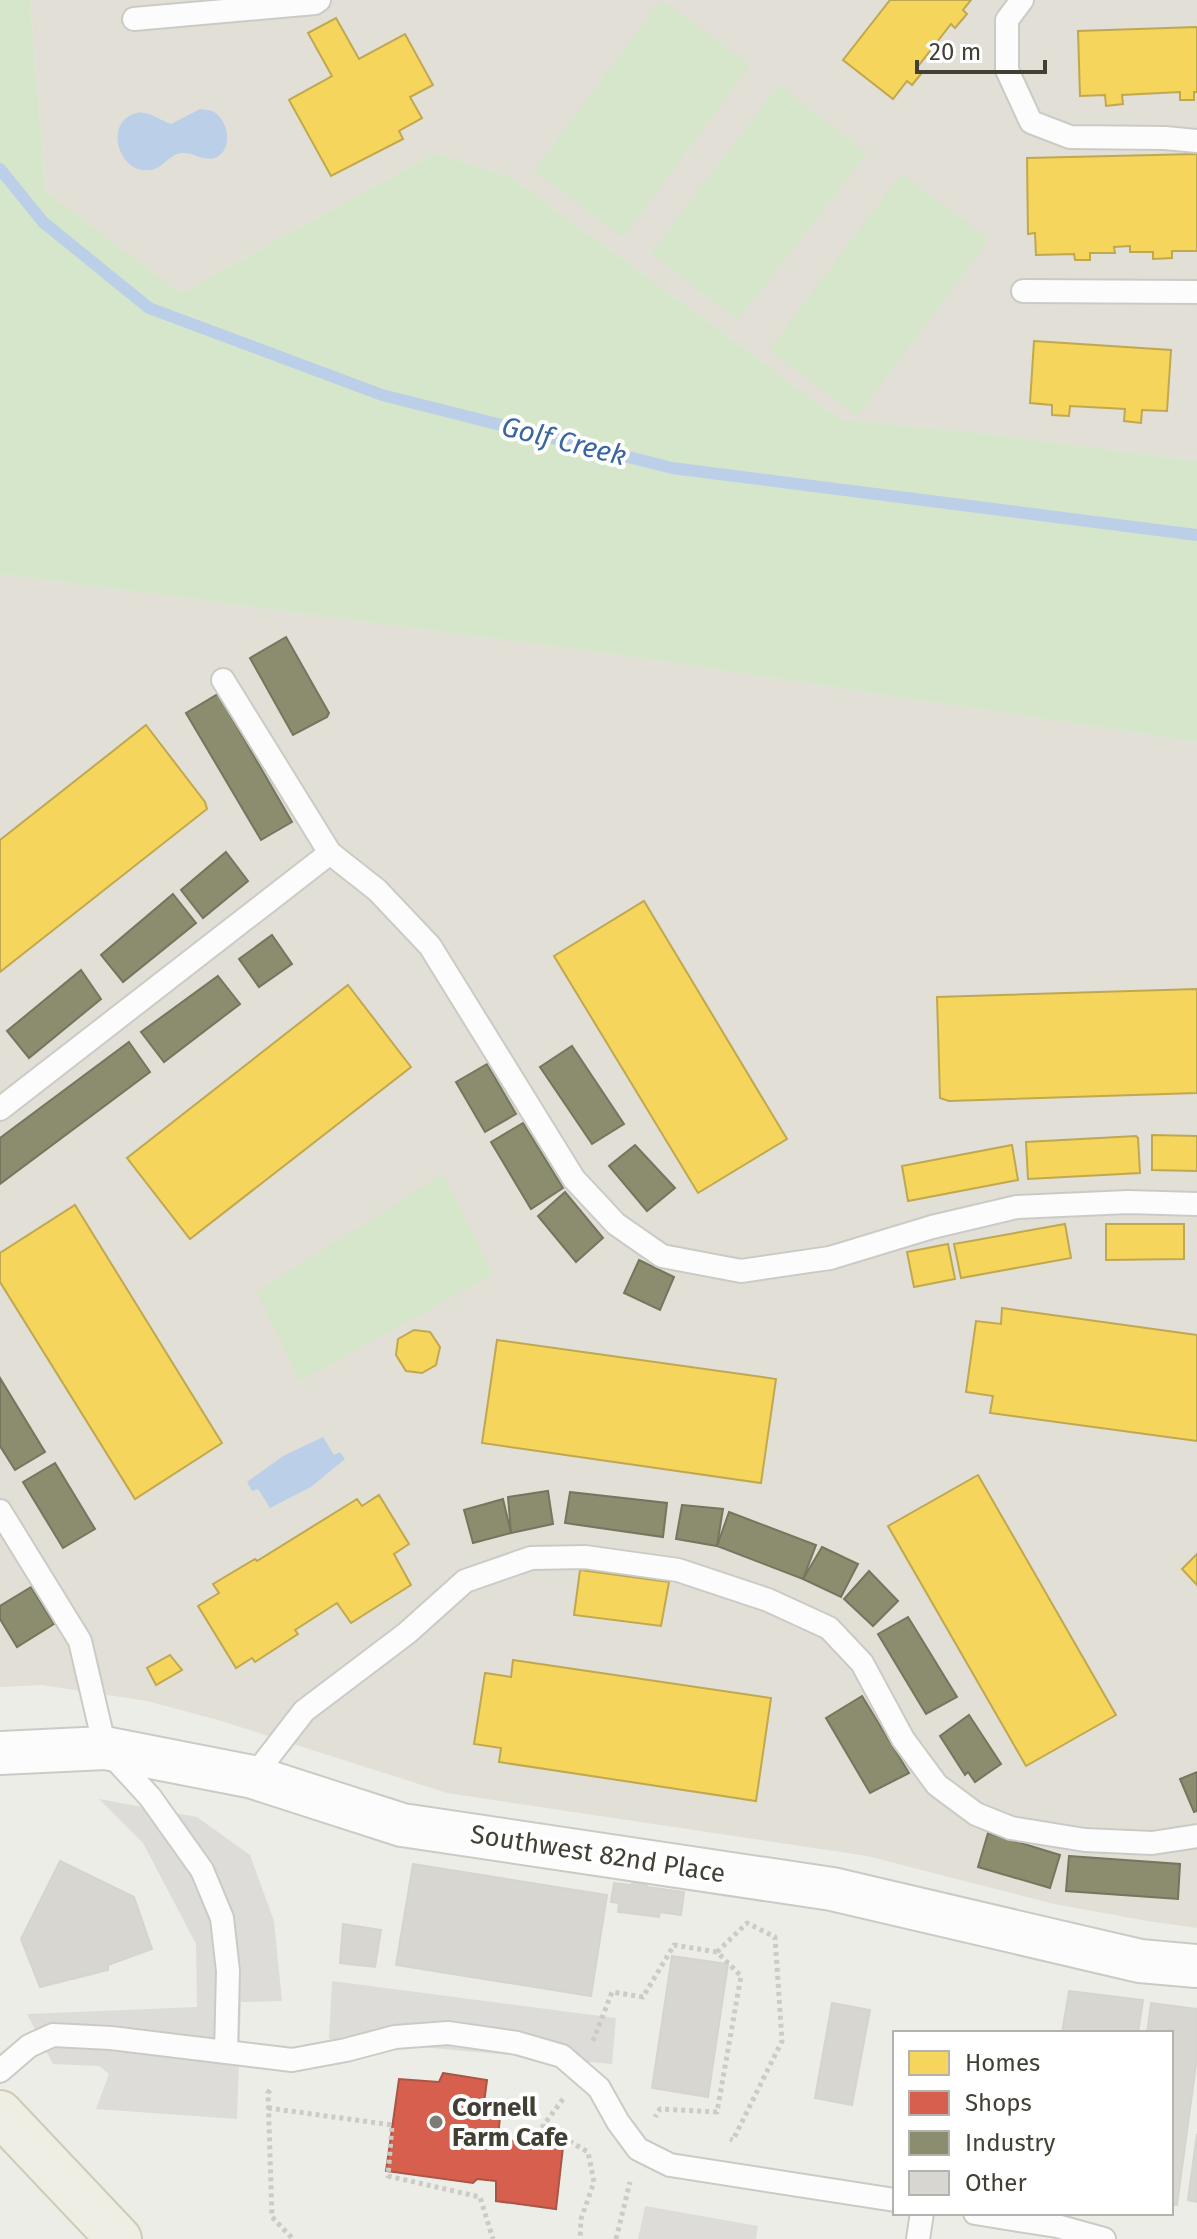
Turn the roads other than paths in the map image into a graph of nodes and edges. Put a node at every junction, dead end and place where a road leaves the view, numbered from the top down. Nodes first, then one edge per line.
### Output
1 (319, 0) edge
2 (1022, 0) edge
3 (134, 19) dead end
4 (1197, 141) edge
5 (1023, 291) dead end
6 (1197, 292) edge
7 (223, 680) dead end
8 (330, 853) junction
9 (0, 1109) edge
10 (1197, 1204) edge
11 (0, 1511) edge
12 (105, 1748) junction
13 (0, 1753) edge
14 (253, 1777) junction
15 (1197, 1836) edge
16 (1197, 1966) edge
17 (226, 2052) junction
18 (0, 2071) edge
19 (0, 2113) edge
20 (893, 2200) edge
21 (922, 2215) edge
22 (988, 2215) edge
23 (119, 2239) edge
24 (918, 2239) edge
25 (1104, 2239) edge

1 - 3 lane
2 - 4 lane
5 - 6 lane
7 - 8 lane
8 - 9 lane
8 - 10 lane
11 - 12 lane
12 - 13 street, Southwest 82nd Place
12 - 14 street, Southwest 82nd Place
12 - 17 lane
14 - 15 lane
14 - 16 street, Southwest 82nd Place
17 - 18 lane
17 - 20 lane
19 - 23 main road
21 - 24 lane
22 - 25 lane

